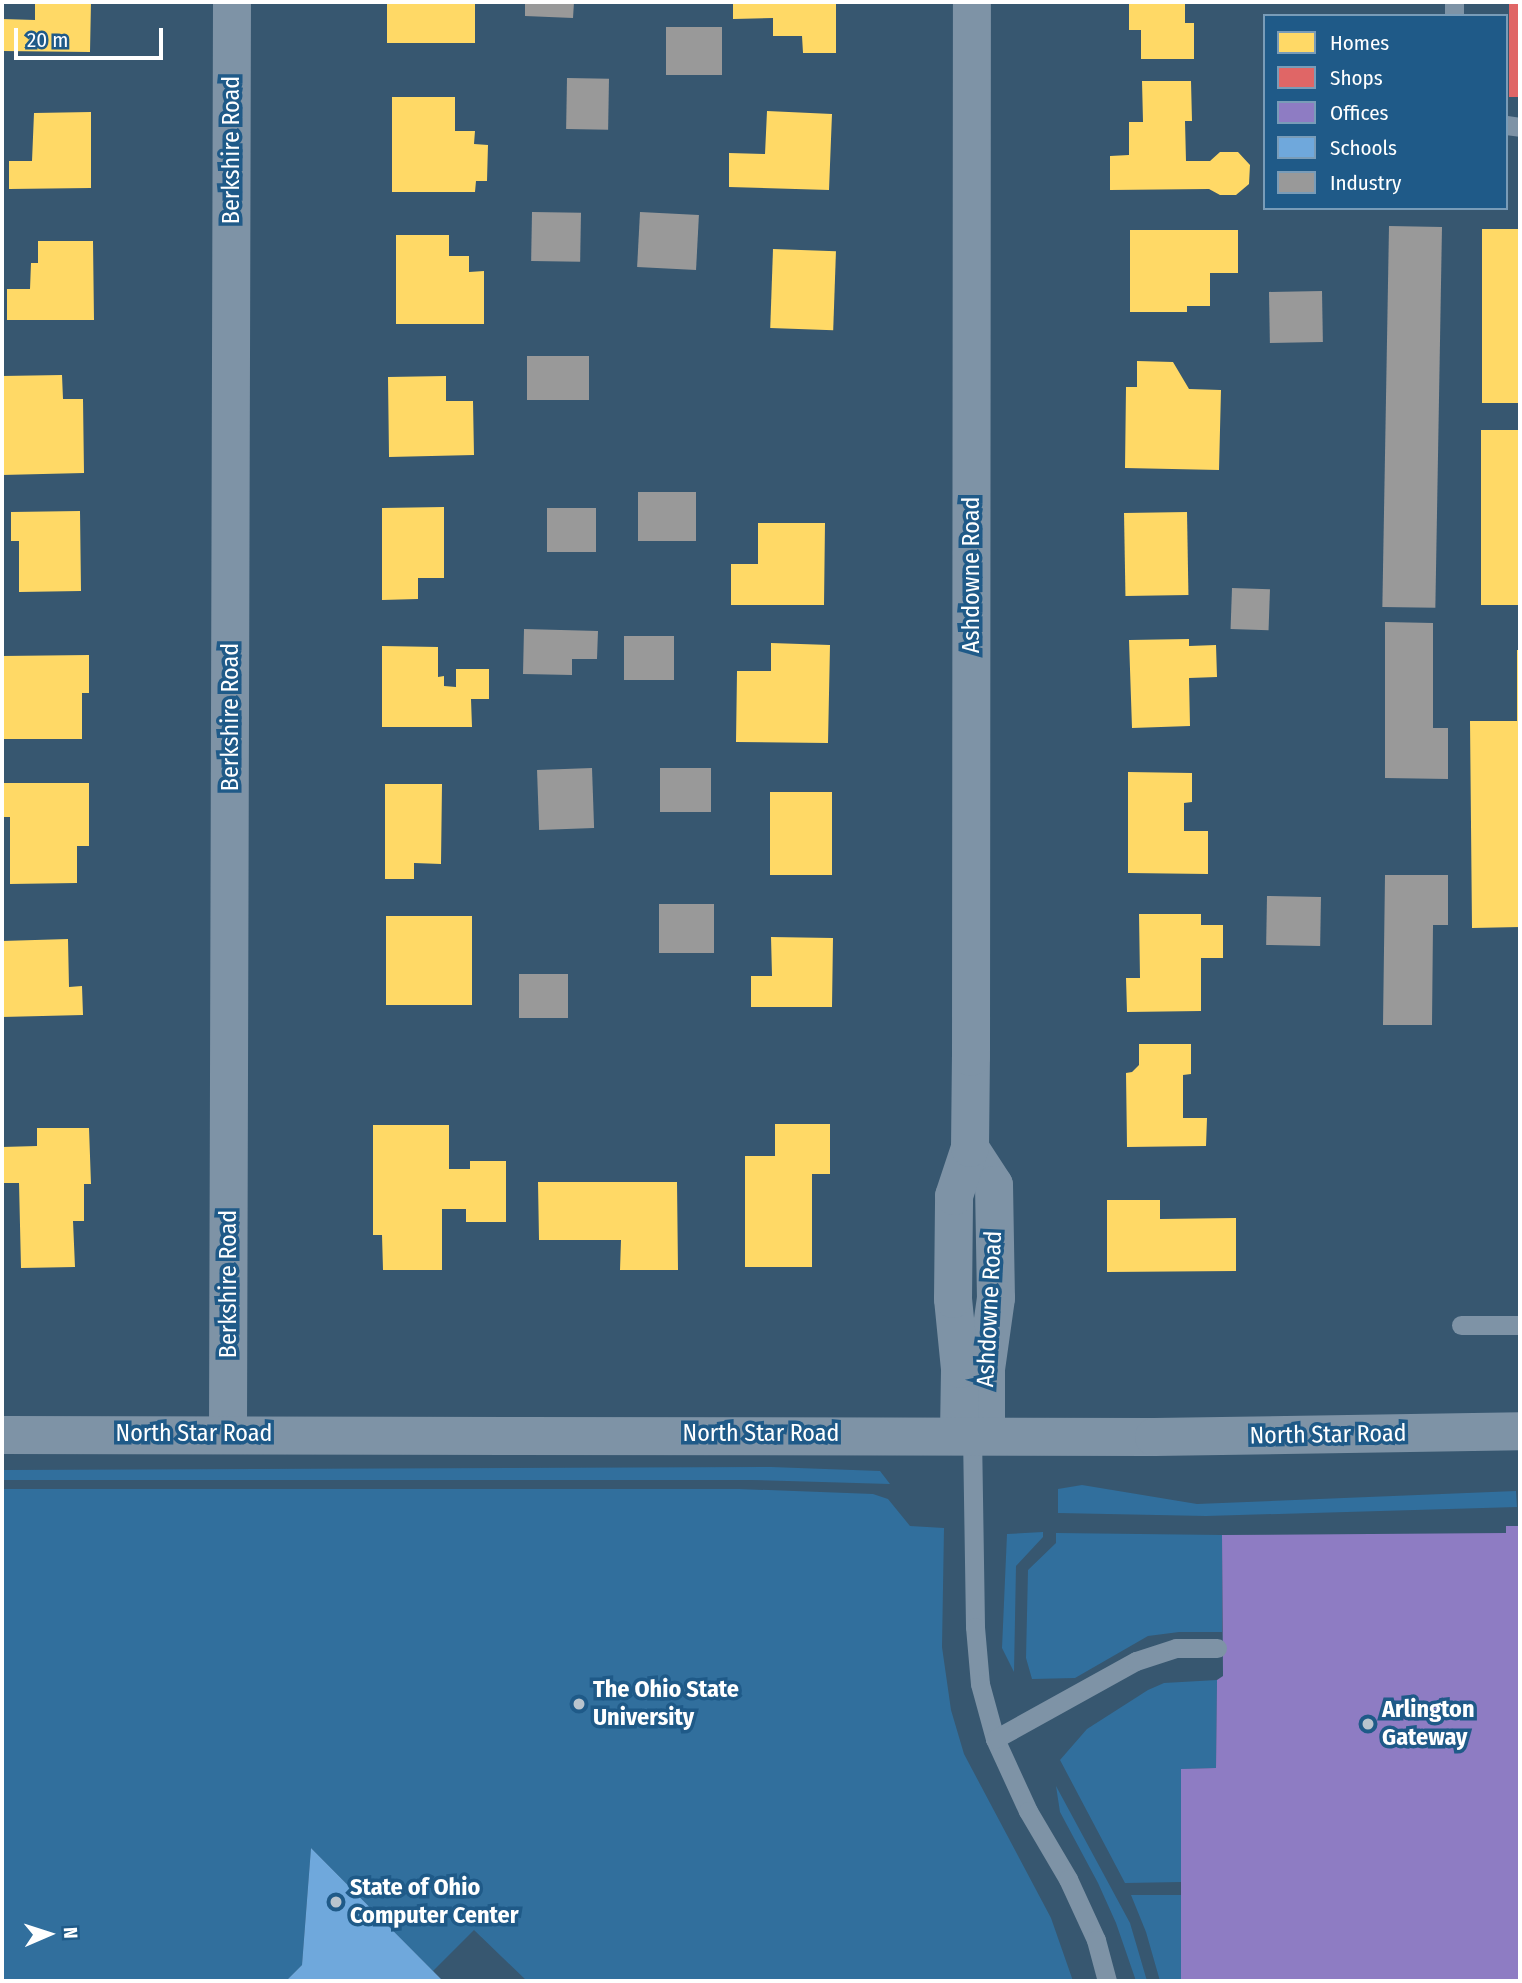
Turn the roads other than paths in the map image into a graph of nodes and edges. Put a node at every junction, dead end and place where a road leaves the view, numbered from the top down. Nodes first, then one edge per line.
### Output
1 (232, 2) edge
2 (972, 2) edge
3 (1461, 1325) dead end
4 (1520, 1325) edge
5 (1520, 1431) edge
6 (228, 1433) junction
7 (972, 1434) junction
8 (2, 1435) edge
9 (1217, 1648) dead end
10 (995, 1739) junction
11 (1107, 1981) edge

1 - 6 street, Berkshire Road
2 - 7 street, Ashdowne Road
3 - 4 lane
5 - 7 street, North Star Road
6 - 7 street, North Star Road
6 - 8 street, North Star Road
7 - 10 lane
9 - 10 lane
10 - 11 lane

